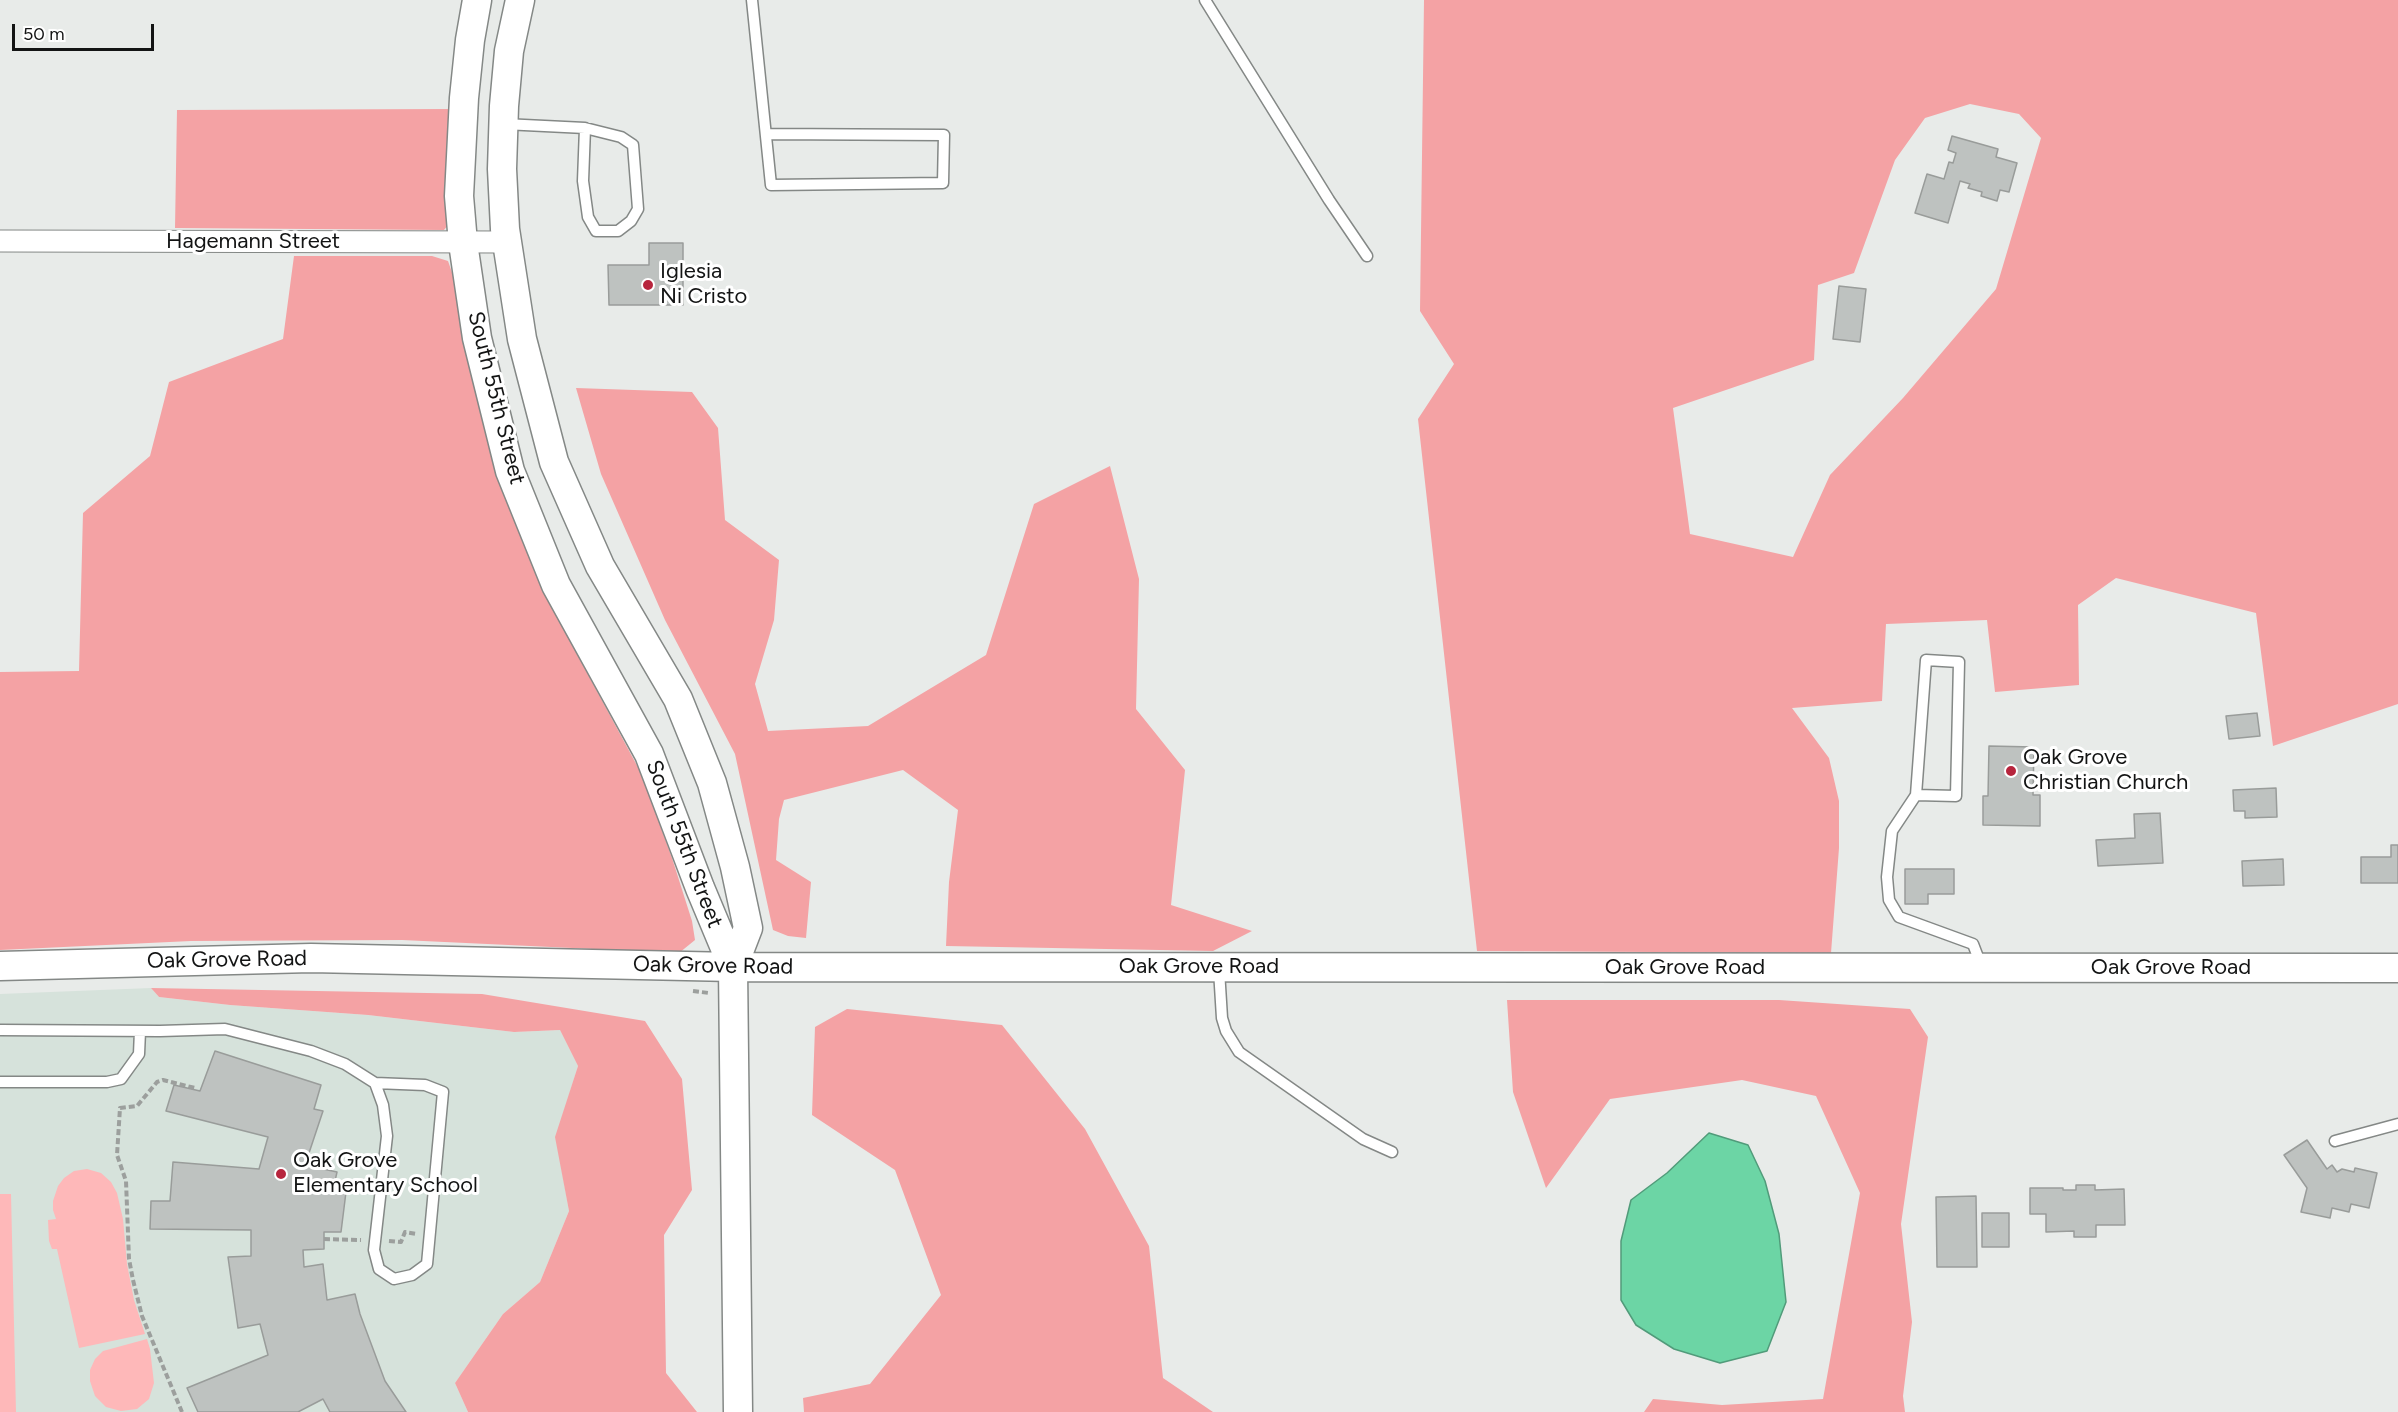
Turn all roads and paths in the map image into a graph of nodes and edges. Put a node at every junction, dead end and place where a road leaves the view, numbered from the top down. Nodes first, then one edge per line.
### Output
1 (477, 0) edge
2 (520, 0) edge
3 (752, 0) edge
4 (1205, 0) edge
5 (503, 124) junction
6 (585, 128) junction
7 (766, 134) junction
8 (0, 241) edge
9 (507, 242) junction
10 (463, 243) junction
11 (1367, 256) dead end
12 (1916, 795) junction
13 (0, 966) edge
14 (733, 967) junction
15 (1219, 968) junction
16 (1983, 968) junction
17 (2398, 968) edge
18 (0, 1030) edge
19 (140, 1031) junction
20 (0, 1083) edge
21 (375, 1083) junction
22 (195, 1088) dead end
23 (2398, 1124) edge
24 (2335, 1141) dead end
25 (1392, 1152) dead end
26 (182, 1412) edge
27 (738, 1412) edge

1 - 10 street, South 55th Street
2 - 5 street, South 55th Street
3 - 7 lane
4 - 11 lane
5 - 6 lane
5 - 9 street, South 55th Street
6 - 6 lane
7 - 7 lane
8 - 10 street, Hagemann Street
9 - 10 street, Hagemann Street
9 - 14 street, South 55th Street
10 - 14 street, South 55th Street
12 - 12 lane
12 - 16 lane
13 - 14 street, Oak Grove Road
14 - 15 street, Oak Grove Road
14 - 27 street, South 55th Street
15 - 16 street, Oak Grove Road
15 - 25 lane
16 - 17 street, Oak Grove Road
18 - 19 lane
19 - 20 lane
19 - 21 lane
21 - 21 lane
22 - 26 path
23 - 24 lane

